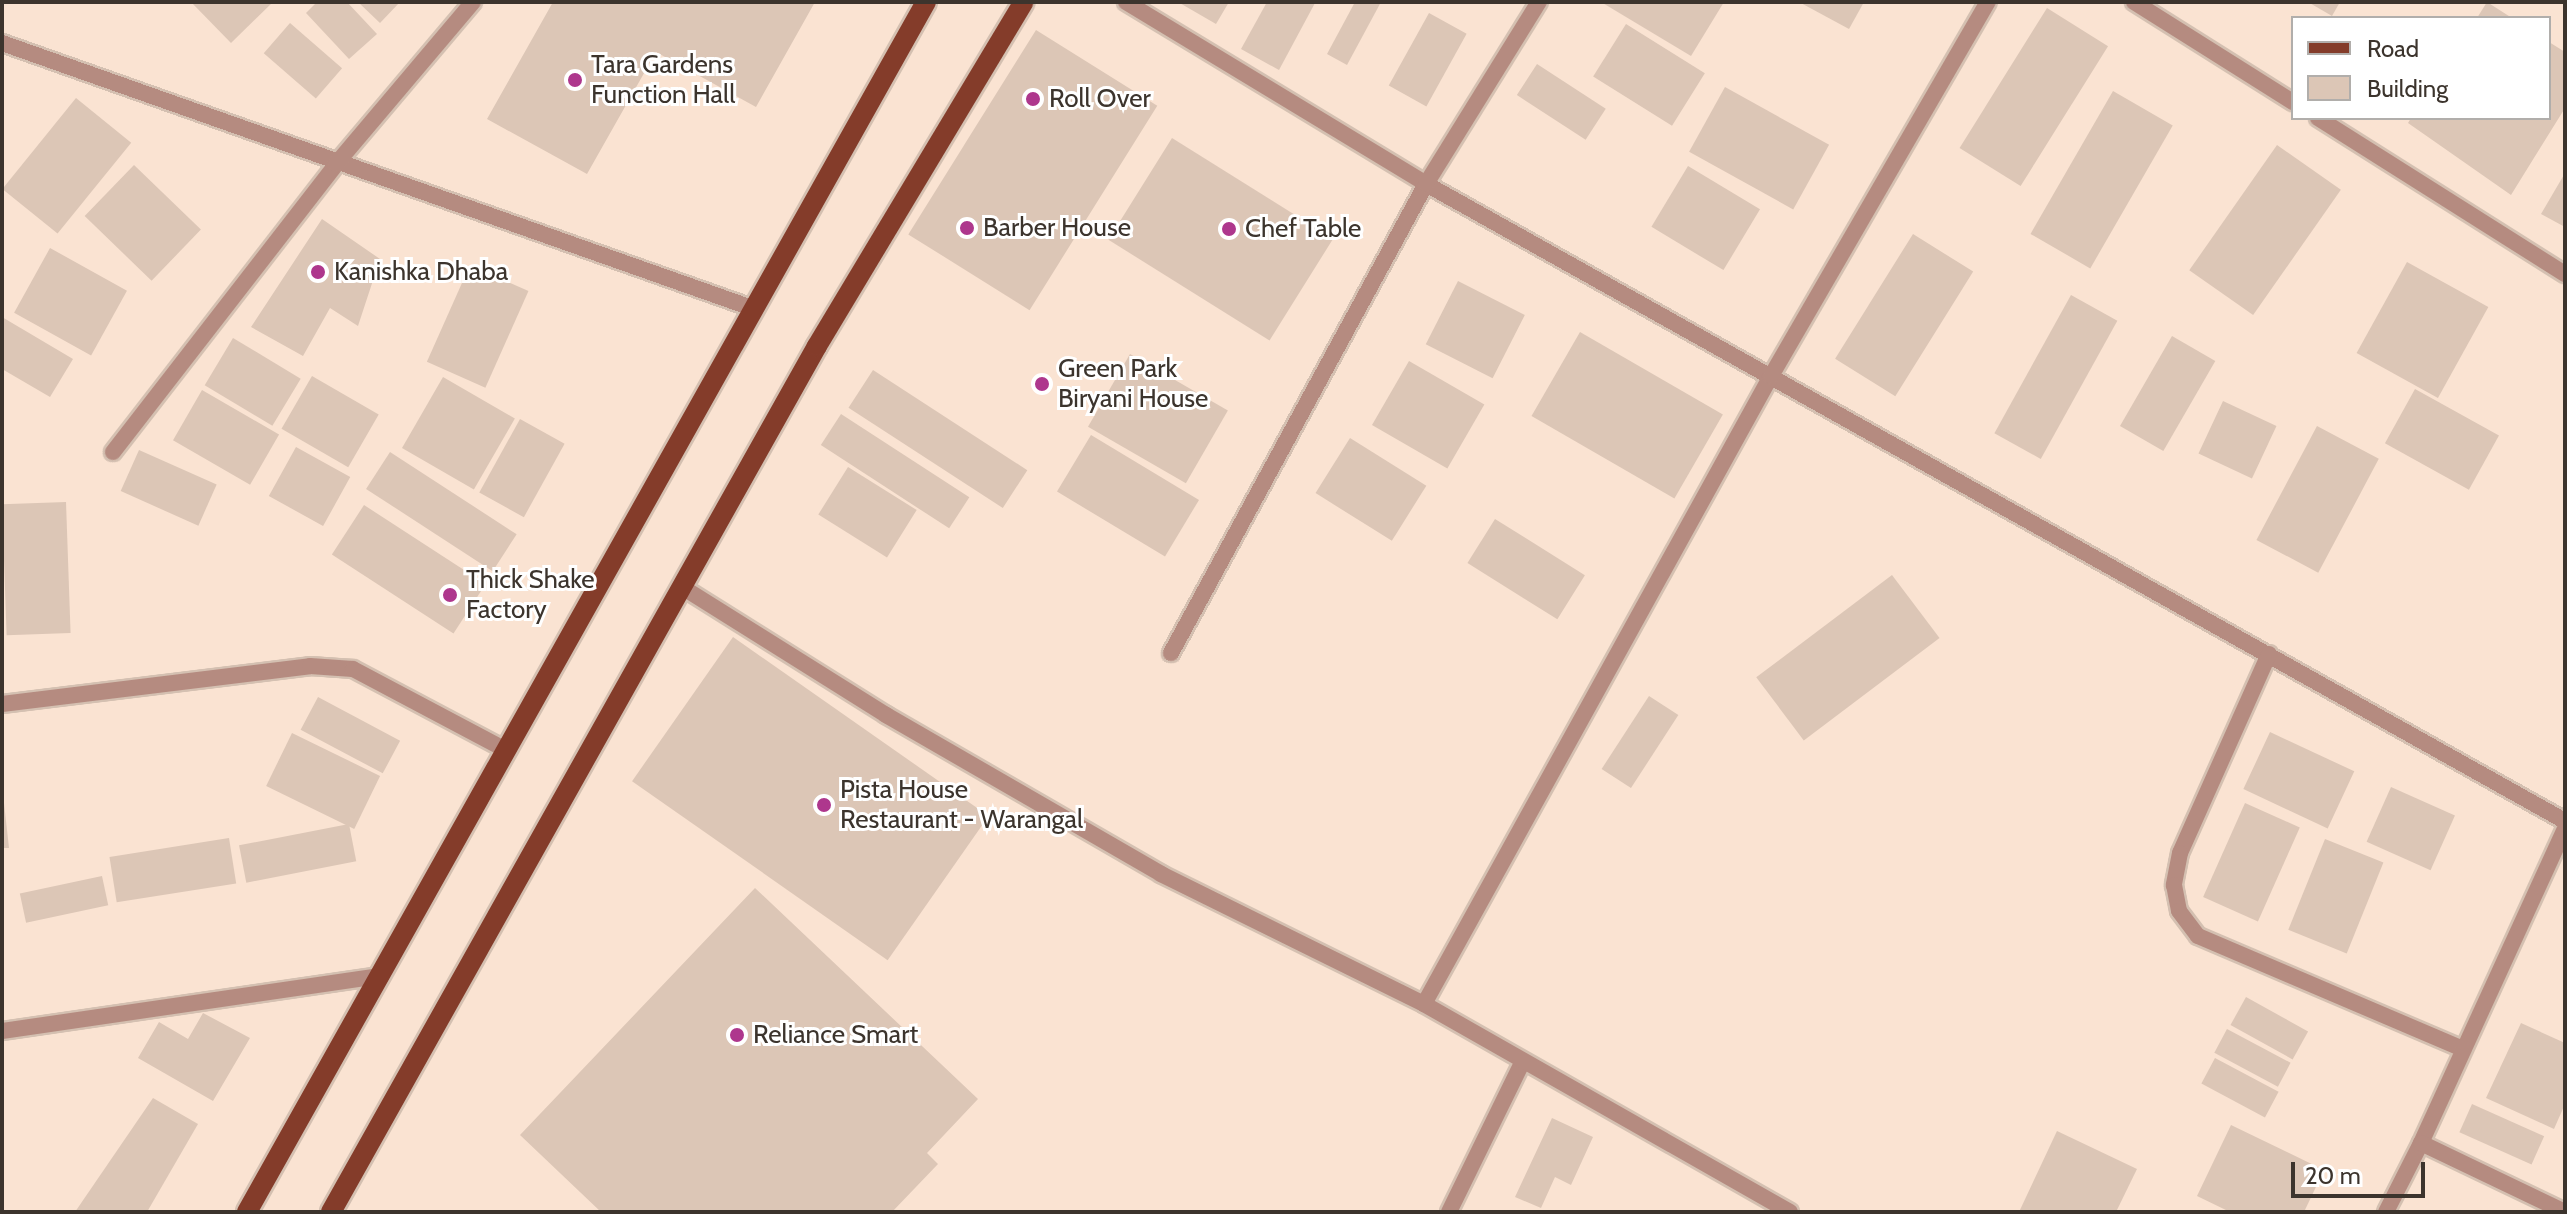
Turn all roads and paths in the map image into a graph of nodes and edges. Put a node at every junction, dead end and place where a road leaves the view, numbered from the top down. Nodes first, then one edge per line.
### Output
1 (473, 2) edge
2 (926, 2) edge
3 (1024, 2) edge
4 (1126, 2) edge
5 (1539, 2) edge
6 (1988, 2) edge
7 (2134, 2) edge
8 (2, 43) edge
9 (2291, 101) edge
10 (2321, 120) edge
11 (336, 164) junction
12 (1426, 184) junction
13 (2565, 274) edge
14 (752, 308) junction
15 (1771, 376) junction
16 (113, 452) dead end
17 (682, 587) junction
18 (1171, 653) dead end
19 (2269, 654) junction
20 (2, 704) edge
21 (506, 750) junction
22 (2565, 821) edge
23 (2565, 829) edge
24 (381, 976) junction
25 (1424, 1004) junction
26 (2, 1031) edge
27 (2463, 1049) junction
28 (1523, 1061) junction
29 (2421, 1143) junction
30 (1765, 1206) edge
31 (247, 1212) edge
32 (331, 1212) edge
33 (1449, 1212) edge
34 (1790, 1212) edge
35 (2386, 1212) edge
36 (2565, 1212) edge

1 - 11 street
2 - 14 main road
3 - 17 main road
4 - 12 street
5 - 12 street
6 - 15 street
7 - 9 street
8 - 11 street
10 - 13 street
11 - 14 street
11 - 16 street
12 - 15 street
12 - 18 street
14 - 21 main road
15 - 19 street
15 - 25 street
17 - 25 street
17 - 32 main road
19 - 22 street
19 - 27 street
20 - 21 street
21 - 24 main road
23 - 27 street
24 - 26 street
24 - 31 main road
25 - 28 street
27 - 29 street
28 - 30 street
28 - 33 street
29 - 35 street
29 - 36 street
30 - 34 street

